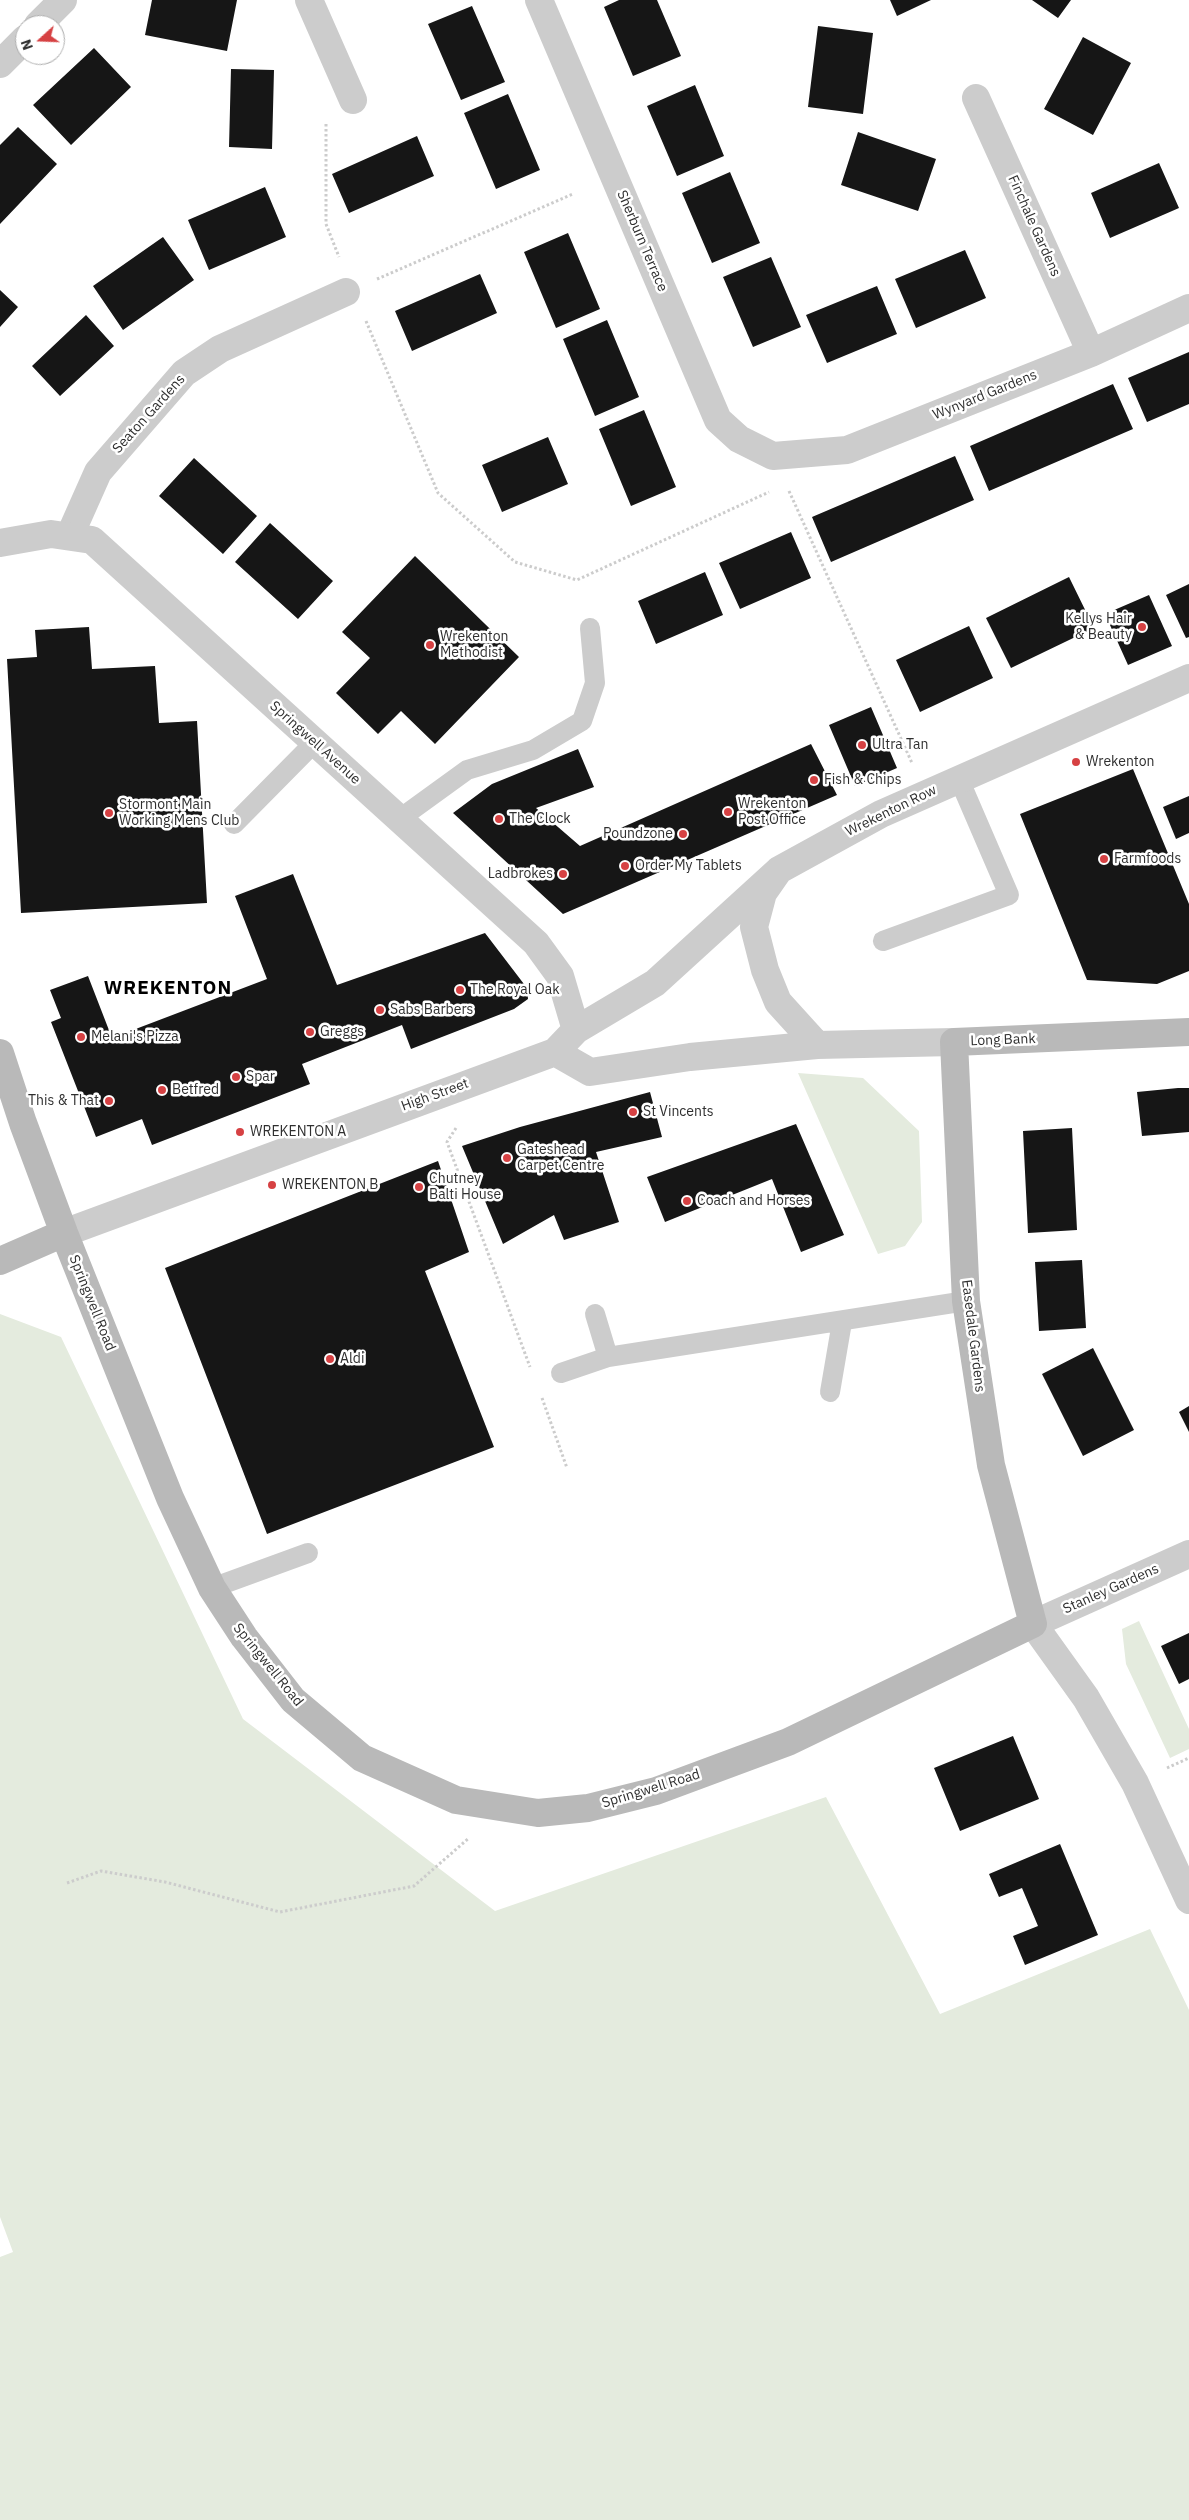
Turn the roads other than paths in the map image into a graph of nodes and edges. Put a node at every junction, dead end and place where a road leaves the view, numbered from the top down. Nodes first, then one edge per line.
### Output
1 (63, 0) edge
2 (310, 0) edge
3 (539, 0) edge
4 (48, 15) edge
5 (15, 48) edge
6 (0, 64) edge
7 (976, 98) dead end
8 (353, 100) road end
9 (349, 291) road end
10 (1189, 308) edge
11 (1091, 353) junction
12 (773, 456) joint
13 (70, 535) junction
14 (0, 543) edge
15 (590, 628) dead end
16 (1189, 678) edge
17 (314, 743) junction
18 (958, 779) junction
19 (398, 820) junction
20 (234, 824) dead end
21 (779, 870) junction
22 (883, 941) dead end
23 (576, 1030) junction
24 (1189, 1032) edge
25 (954, 1042) junction
26 (817, 1045) junction
27 (555, 1052) junction
28 (0, 1053) edge
29 (64, 1232) junction
30 (0, 1261) edge
31 (966, 1301) junction
32 (595, 1314) dead end
33 (842, 1322) junction
34 (608, 1357) junction
35 (561, 1373) dead end
36 (830, 1392) dead end
37 (308, 1553) dead end
38 (1189, 1554) edge
39 (212, 1588) junction
40 (1033, 1624) junction
41 (1189, 1900) edge

1 - 4 street
2 - 8 street
3 - 12 street, Sherburn Terrace
5 - 6 street
7 - 11 street, Finchale Gardens
9 - 13 street, Seaton Gardens
10 - 11 street, Wynyard Gardens
11 - 12 street, Wynyard Gardens
13 - 14 street, Springwell Avenue
13 - 17 street, Springwell Avenue
15 - 19 lane
16 - 18 street, Wrekenton Row
17 - 19 street, Springwell Avenue
17 - 20 lane
18 - 21 street, Wrekenton Row
18 - 22 lane
19 - 23 street, Springwell Avenue
21 - 23 street
21 - 26 street, Wrekenton Row
23 - 27 street
24 - 25 main road, Long Bank
25 - 26 street, Long Bank
25 - 31 main road, Easedale Gardens
26 - 27 street
27 - 29 street, High Street
28 - 29 main road, Springwell Road
29 - 30 main road
29 - 39 main road, Springwell Road
31 - 33 lane
31 - 40 main road, Easedale Gardens
32 - 34 lane
33 - 34 lane
33 - 36 lane
34 - 35 lane
37 - 39 lane
38 - 40 street, Stanley Gardens
39 - 40 main road, Springwell Road
40 - 41 street

